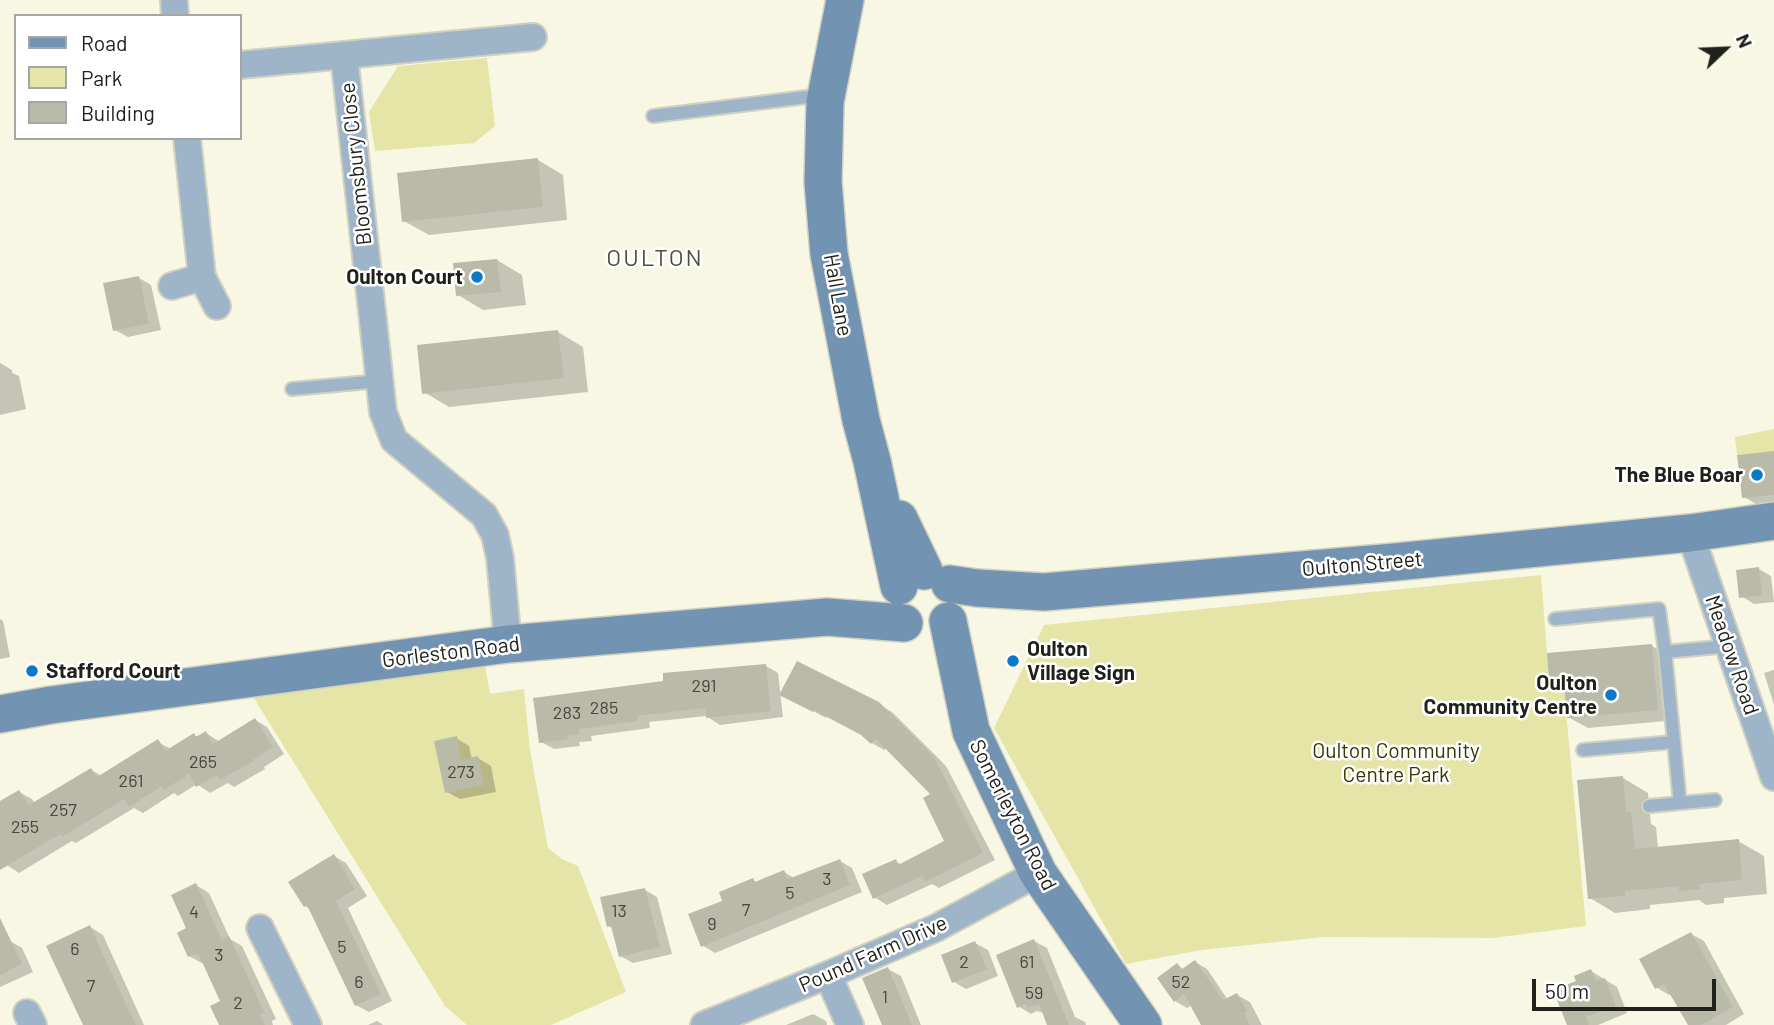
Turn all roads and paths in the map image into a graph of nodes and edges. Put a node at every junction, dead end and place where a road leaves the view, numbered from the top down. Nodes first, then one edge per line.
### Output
1 (845, 0) edge
2 (533, 37) dead end
3 (344, 55) junction
4 (242, 65) edge
5 (827, 95) junction
6 (653, 116) dead end
7 (187, 140) edge
8 (202, 277) junction
9 (172, 286) dead end
10 (217, 306) dead end
11 (380, 382) junction
12 (292, 389) dead end
13 (1774, 521) edge
14 (1690, 533) junction
15 (924, 602) junction
16 (1555, 619) dead end
17 (508, 644) junction
18 (1729, 646) junction
19 (1665, 652) junction
20 (0, 714) edge
21 (1674, 742) junction
22 (1583, 750) dead end
23 (1774, 776) edge
24 (1715, 800) dead end
25 (1680, 803) junction
26 (1648, 806) dead end
27 (1038, 873) junction
28 (260, 928) dead end
29 (828, 975) junction
30 (308, 1025) edge
31 (704, 1025) edge
32 (850, 1025) edge
33 (1143, 1025) edge

1 - 5 main road, Hall Lane
2 - 3 street, Bloomsbury Close
3 - 4 street, Bloomsbury Close
3 - 11 street, Bloomsbury Close
5 - 6 lane
5 - 15 main road, Hall Lane
7 - 8 street
8 - 9 street
8 - 10 street
11 - 12 lane
11 - 17 street, Bloomsbury Close
13 - 14 main road, Oulton Street
14 - 15 main road, Oulton Street
14 - 18 street, Meadow Road
15 - 17 main road, Gorleston Road
15 - 27 main road, Somerleyton Road
16 - 19 lane
17 - 20 main road, Gorleston Road
18 - 19 lane
18 - 23 street, Meadow Road
19 - 21 lane
21 - 22 lane
21 - 25 lane
24 - 25 lane
25 - 26 lane
27 - 29 street, Pound Farm Drive
27 - 33 main road, Somerleyton Road
28 - 30 street
29 - 31 street, Pound Farm Drive
29 - 32 street

